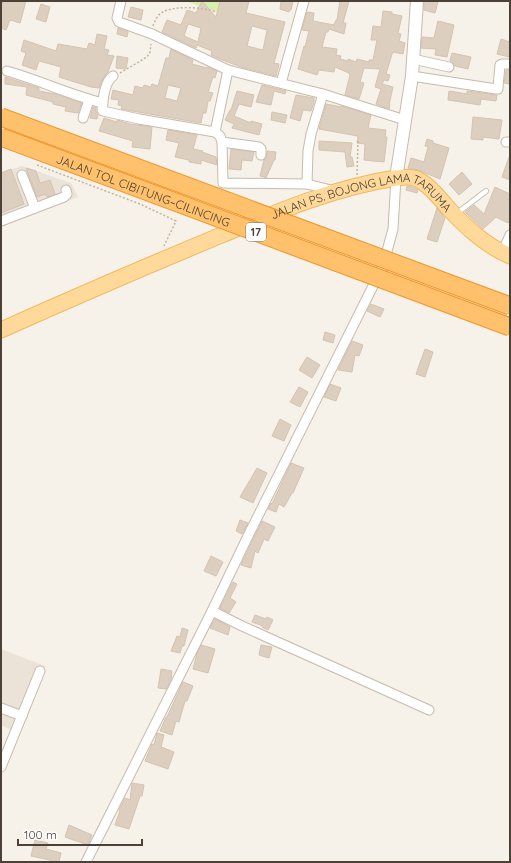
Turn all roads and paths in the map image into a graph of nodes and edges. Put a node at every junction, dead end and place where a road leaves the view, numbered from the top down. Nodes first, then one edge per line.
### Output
1 (121, 1) edge
2 (304, 1) edge
3 (417, 1) edge
4 (216, 12) dead end
5 (152, 34) junction
6 (413, 59) junction
7 (510, 64) edge
8 (449, 67) dead end
9 (228, 70) junction
10 (6, 71) dead end
11 (113, 76) joint
12 (412, 76) junction
13 (281, 83) junction
14 (323, 94) junction
15 (89, 100) junction
16 (103, 103) junction
17 (1, 117) edge
18 (83, 118) dead end
19 (405, 120) junction
20 (215, 132) junction
21 (1, 137) edge
22 (358, 141) dead end
23 (222, 142) junction
24 (261, 156) dead end
25 (31, 162) dead end
26 (22, 175) dead end
27 (396, 178) junction
28 (307, 184) junction
29 (356, 186) junction
30 (66, 190) dead end
31 (337, 191) junction
32 (486, 191) dead end
33 (35, 208) junction
34 (455, 215) junction
35 (1, 222) edge
36 (510, 235) edge
37 (506, 254) edge
38 (156, 262) junction
39 (510, 306) edge
40 (510, 327) edge
41 (1, 330) edge
42 (212, 611) junction
43 (40, 671) dead end
44 (1, 708) edge
45 (429, 710) dead end
46 (22, 716) junction
47 (1, 766) edge
48 (86, 862) edge

1 - 5 street
2 - 13 street
3 - 6 street
4 - 5 path
5 - 9 street
5 - 11 path
6 - 8 street
6 - 12 street
7 - 12 street
9 - 13 street
9 - 20 street
10 - 15 street
11 - 16 street
12 - 19 street
13 - 14 street
14 - 19 street
14 - 28 street
15 - 16 street
15 - 18 street
16 - 20 street
17 - 39 highway, JALAN TOL CIBITUNG–CILINCING / 17, bridge
19 - 27 street
20 - 23 street
21 - 40 highway, JALAN TOL CIBITUNG–CILINCING / 17, bridge
22 - 29 path
23 - 24 street
23 - 28 street
25 - 38 path
26 - 33 street
27 - 29 main road, JALAN PS. BOJONG LAMA TARUMA
27 - 34 main road, JALAN PS. BOJONG LAMA TARUMA
27 - 42 street
28 - 31 street
29 - 31 main road, JALAN PS. BOJONG LAMA TARUMA
30 - 33 street
31 - 38 main road, JALAN PS. BOJONG LAMA TARUMA
32 - 34 lane
33 - 35 street
34 - 37 main road, JALAN PS. BOJONG LAMA TARUMA
36 - 37 street
38 - 41 main road, JALAN PS. BOJONG LAMA TARUMA
42 - 45 street
42 - 48 street
43 - 46 street
44 - 46 street
46 - 47 street

